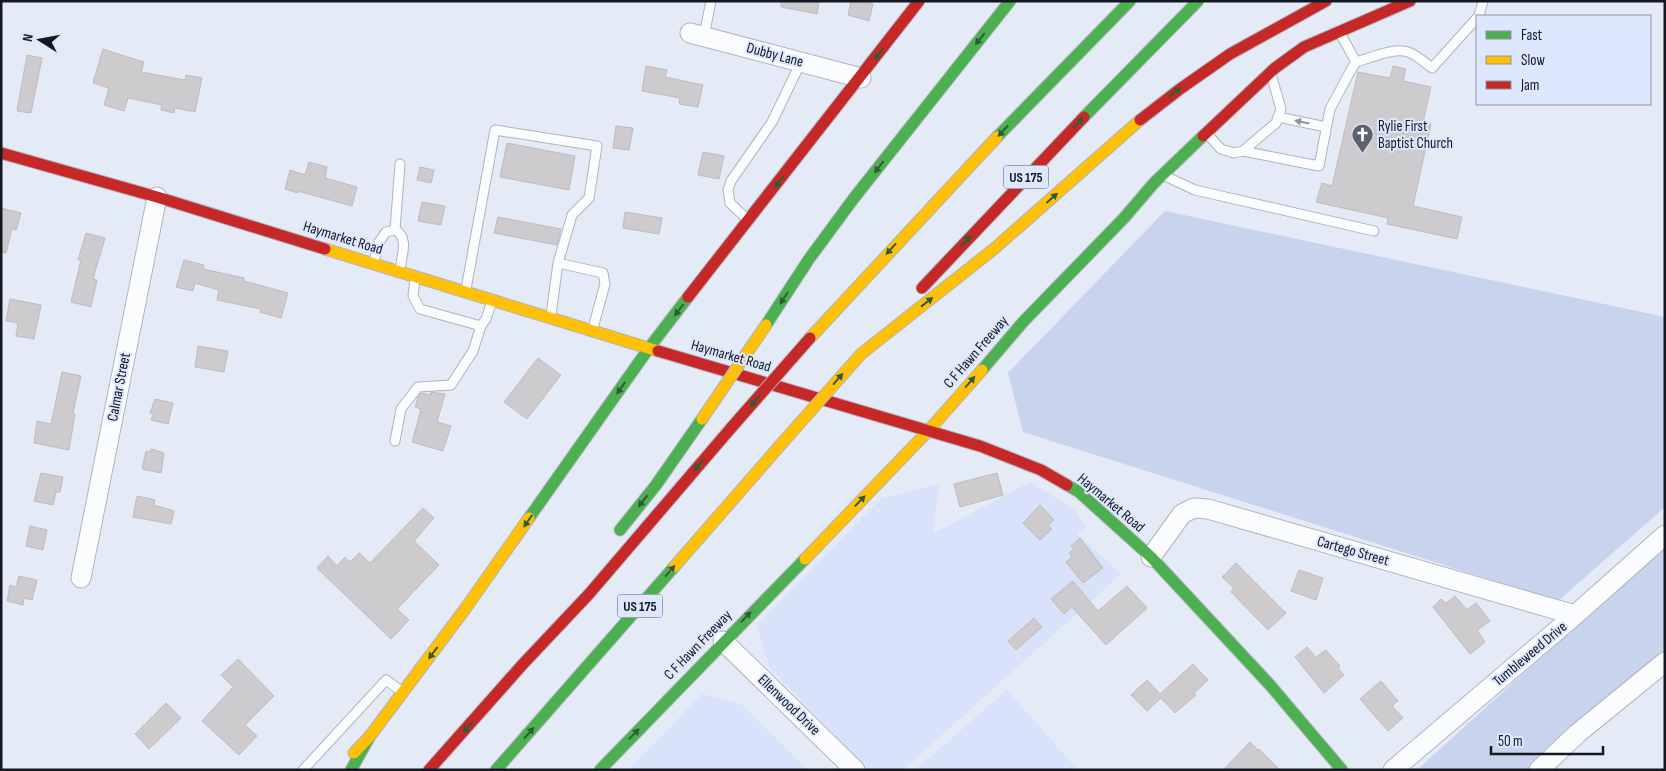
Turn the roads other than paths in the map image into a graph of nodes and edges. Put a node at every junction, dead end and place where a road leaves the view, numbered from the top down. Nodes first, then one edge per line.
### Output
1 (711, 1) edge
2 (902, 1) edge
3 (919, 1) edge
4 (1010, 1) edge
5 (1117, 1) edge
6 (1130, 1) edge
7 (1326, 1) edge
8 (1410, 1) edge
9 (1483, 1) edge
10 (1197, 2) edge
11 (1479, 15) edge
12 (1476, 19) edge
13 (1339, 32) junction
14 (697, 35) joint
15 (893, 36) junction
16 (800, 62) junction
17 (1356, 62) junction
18 (1271, 71) junction
19 (861, 78) junction
20 (1036, 95) junction
21 (1278, 117) junction
22 (1326, 127) junction
23 (1206, 133) junction
24 (1243, 151) junction
25 (1, 153) edge
26 (400, 164) dead end
27 (1162, 175) junction
28 (157, 197) junction
29 (749, 221) junction
30 (395, 230) junction
31 (1374, 231) dead end
32 (558, 262) junction
33 (374, 264) junction
34 (400, 272) junction
35 (416, 276) junction
36 (466, 292) junction
37 (493, 300) junction
38 (551, 318) junction
39 (480, 326) junction
40 (592, 331) junction
41 (649, 348) junction
42 (861, 354) junction
43 (928, 430) junction
44 (395, 441) dead end
45 (1665, 535) edge
46 (614, 538) dead end
47 (1151, 557) junction
48 (81, 578) dead end
49 (567, 600) dead end
50 (1575, 615) junction
51 (723, 641) junction
52 (1665, 662) edge
53 (524, 664) junction
54 (403, 692) junction
55 (370, 736) junction
56 (303, 770) edge
57 (338, 770) edge
58 (351, 770) edge
59 (429, 770) edge
60 (496, 770) edge
61 (600, 770) edge
62 (855, 770) edge
63 (1342, 770) edge
64 (1393, 770) edge
65 (1539, 770) edge

1 - 14 lane
2 - 15 street
3 - 15 main road
4 -> 46 main road, bridge
5 - 20 main road
6 - 20 main road, US 175
42 -> 7 main road
8 - 13 main road, C F Hawn Freeway
9 - 11 lane
42 -> 10 main road, US 175
12 - 17 lane
13 - 17 lane
13 - 18 main road, C F Hawn Freeway
14 - 16 street, Dubby Lane
15 -> 19 main road
16 - 19 street, Dubby Lane
16 - 29 lane
17 - 22 lane
18 - 21 lane
18 - 23 main road, C F Hawn Freeway
19 -> 29 main road
20 -> 53 main road, US 175, bridge
22 -> 21 lane
21 - 24 lane
22 - 24 lane
23 - 24 lane
23 - 27 main road, C F Hawn Freeway
25 - 28 main road, Haymarket Road
26 - 30 lane
27 - 31 lane
43 -> 27 main road, C F Hawn Freeway
28 - 33 main road, Haymarket Road
28 - 48 street, Calmar Street
29 -> 41 main road
30 - 33 lane
30 - 34 lane
32 - 36 lane
32 - 38 lane
32 - 40 lane
33 - 34 main road, Haymarket Road
34 - 35 main road, Haymarket Road
35 - 36 main road, Haymarket Road
35 - 39 lane
36 - 37 main road, Haymarket Road
37 - 38 main road, Haymarket Road
37 - 39 lane
38 - 40 main road, Haymarket Road
39 - 44 lane
40 - 41 main road, Haymarket Road
41 - 43 main road, Haymarket Road
41 -> 54 main road
60 -> 42 main road, US 175, bridge
43 - 47 main road, Haymarket Road
51 -> 43 main road, C F Hawn Freeway
45 - 50 street, Tumbleweed Drive
47 - 50 street, Cartego Street
47 - 63 main road, Haymarket Road
49 - 53 main road
50 - 64 street, Tumbleweed Drive
61 -> 51 main road, C F Hawn Freeway
51 - 62 street, Ellenwood Drive
52 - 65 street
53 -> 59 main road, US 175
54 - 55 main road
54 - 56 lane
55 - 57 main road
55 - 58 main road

